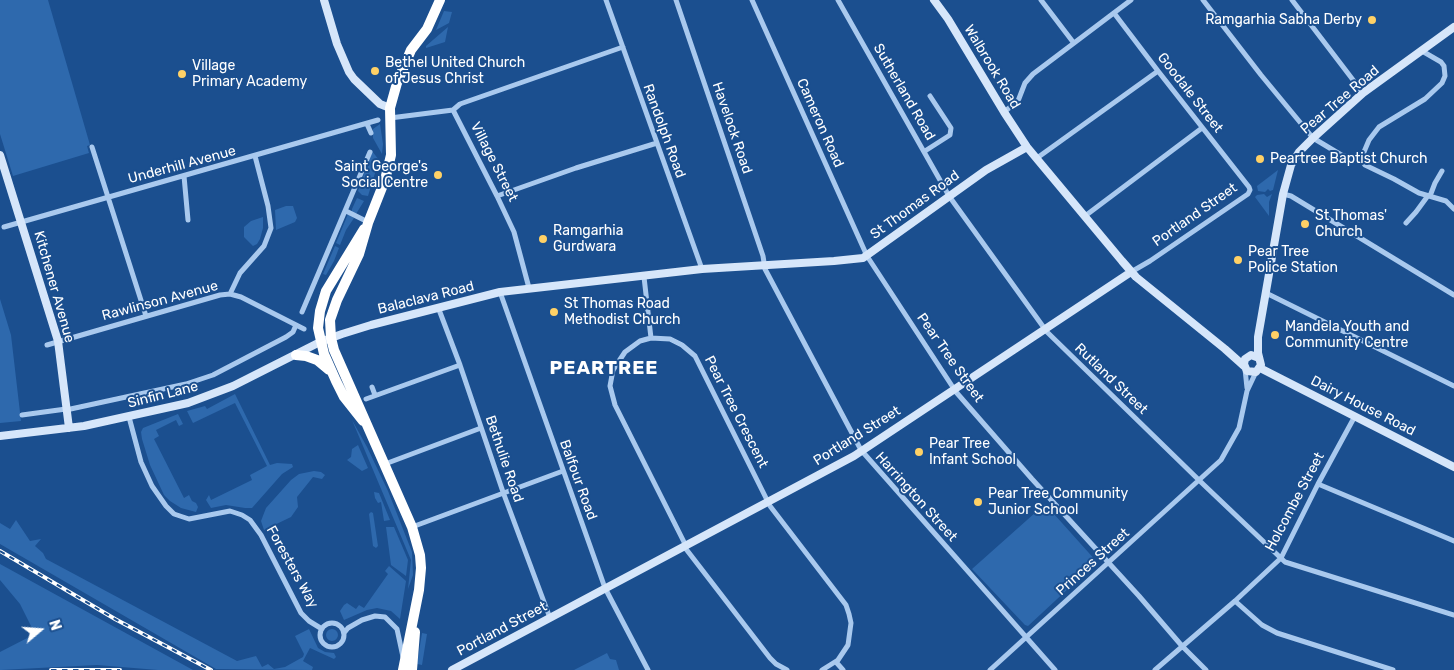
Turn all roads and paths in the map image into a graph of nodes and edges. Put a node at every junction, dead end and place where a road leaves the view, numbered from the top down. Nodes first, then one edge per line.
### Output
1 (324, 0) edge
2 (440, 0) edge
3 (607, 0) edge
4 (676, 0) edge
5 (752, 0) edge
6 (838, 0) edge
7 (934, 0) edge
8 (1041, 0) edge
9 (1131, 0) edge
10 (1203, 0) edge
11 (1294, 1) edge
12 (1124, 2) edge
13 (1114, 13) junction
14 (1454, 27) edge
15 (1073, 42) junction
16 (623, 47) junction
17 (1422, 51) junction
18 (1158, 71) junction
19 (1363, 93) junction
20 (930, 96) dead end
21 (453, 110) junction
22 (1004, 112) junction
23 (390, 113) junction
24 (378, 120) dead end
25 (367, 124) junction
26 (1202, 128) junction
27 (371, 132) dead end
28 (1313, 138) junction
29 (657, 143) junction
30 (92, 147) dead end
31 (1027, 147) junction
32 (925, 150) junction
33 (370, 152) dead end
34 (0, 156) edge
35 (256, 156) junction
36 (1037, 158) junction
37 (1361, 159) junction
38 (1442, 171) dead end
39 (184, 176) junction
40 (1249, 187) joint
41 (1283, 194) junction
42 (497, 196) junction
43 (950, 196) junction
44 (1429, 196) junction
45 (108, 197) junction
46 (1454, 209) edge
47 (346, 211) junction
48 (1085, 216) junction
49 (188, 220) dead end
50 (22, 222) junction
51 (368, 223) junction
52 (1406, 223) dead end
53 (4, 227) dead end
54 (867, 256) junction
55 (764, 264) junction
56 (702, 269) junction
57 (1131, 272) junction
58 (644, 277) junction
59 (529, 288) junction
60 (500, 292) junction
61 (230, 294) junction
62 (1266, 294) junction
63 (1454, 295) edge
64 (438, 307) junction
65 (302, 312) dead end
66 (146, 316) junction
67 (296, 325) junction
68 (304, 328) dead end
69 (1045, 329) junction
70 (1258, 337) junction
71 (331, 338) junction
72 (652, 338) junction
73 (58, 341) junction
74 (320, 342) junction
75 (47, 345) dead end
76 (1225, 349) junction
77 (296, 355) junction
78 (1248, 356) junction
79 (1259, 358) junction
80 (460, 365) junction
81 (1245, 367) junction
82 (1258, 370) junction
83 (332, 373) junction
84 (1454, 386) edge
85 (372, 388) dead end
86 (954, 388) junction
87 (1247, 391) junction
88 (375, 395) junction
89 (366, 399) dead end
90 (66, 409) junction
91 (22, 415) dead end
92 (1354, 416) junction
93 (129, 417) junction
94 (365, 423) junction
95 (69, 428) junction
96 (481, 428) junction
97 (0, 436) edge
98 (861, 450) junction
99 (385, 464) junction
100 (1454, 467) edge
101 (563, 471) junction
102 (1199, 480) junction
103 (1318, 484) junction
104 (503, 492) junction
105 (768, 502) junction
106 (412, 527) junction
107 (1454, 541) edge
108 (685, 545) junction
109 (1281, 558) junction
110 (1109, 563) junction
111 (605, 588) junction
112 (1235, 601) junction
113 (1454, 615) edge
114 (550, 618) junction
115 (322, 629) junction
116 (344, 633) junction
117 (1026, 637) junction
118 (1182, 646) junction
119 (836, 662) junction
120 (406, 669) edge
121 (452, 670) edge
122 (648, 670) edge
123 (787, 670) edge
124 (822, 670) edge
125 (842, 670) edge
126 (990, 670) edge
127 (1055, 670) edge
128 (1155, 670) edge
129 (1206, 670) edge
130 (1393, 670) edge

1 - 23 street
2 - 23 highway
3 - 16 street, Randolph Road
4 - 55 street, Havelock Road
5 - 54 street, Cameron Road
6 - 32 street, Sutherland Road
7 - 22 street, Walbrook Road
8 - 15 street
9 - 12 street
10 - 28 street
11 - 19 street
12 - 13 street
13 - 15 street
13 - 18 street, Goodale Street
14 - 17 street, Pear Tree Road
15 - 22 street
16 - 21 street
16 - 29 street, Randolph Road
17 - 19 street, Pear Tree Road
17 - 37 street
18 - 26 street, Goodale Street
18 - 36 street
19 - 28 street, Pear Tree Road
20 - 32 street
21 - 23 street
21 - 42 street, Village Street
22 - 31 street, Walbrook Road
23 - 51 highway
24 - 25 street, Underhill Avenue
25 - 27 street
25 - 35 street, Underhill Avenue
26 - 40 street, Goodale Street
26 - 48 street
28 - 37 street
28 - 41 street, Pear Tree Road
29 - 42 street
29 - 56 street, Randolph Road
30 - 45 street
31 - 36 street
31 - 43 street, St Thomas Road
32 - 43 street, Sutherland Road
33 - 47 street
34 - 50 street, Kitchener Avenue
35 - 39 street, Underhill Avenue
35 - 61 street
36 - 48 street
37 - 44 street
38 - 44 street
39 - 45 street, Underhill Avenue
39 - 49 street
40 - 57 street, Portland Street
41 - 62 street, Pear Tree Road
41 - 63 street
42 - 59 street, Village Street
43 - 54 street, St Thomas Road
43 - 69 street, Rutland Street
44 - 46 street
44 - 52 street
45 - 50 street, Underhill Avenue
45 - 66 street
47 - 51 street
47 - 65 street
48 - 57 street
50 - 53 street, Underhill Avenue
50 - 73 street, Kitchener Avenue
51 - 71 highway
51 - 74 highway
54 - 55 street, St Thomas Road
54 - 86 street, Pear Tree Street
55 - 56 street, St Thomas Road
55 - 98 street, Harrington Street
56 - 58 street, St Thomas Road
57 - 69 street, Portland Street
57 - 76 street
58 - 59 street, St Thomas Road
58 - 72 street
59 - 60 street, Balaclava Road
60 - 64 street, Balaclava Road
60 - 101 street, Balfour Road
61 - 66 street, Rawlinson Avenue
61 - 67 street, Rawlinson Avenue
62 - 70 street, Pear Tree Road
62 - 84 street
64 - 71 street, Balaclava Road
64 - 80 street, Bethulie Road
66 - 73 street, Rawlinson Avenue
67 - 68 street, Rawlinson Avenue
67 - 90 street, Sinfin Lane
69 - 86 street, Portland Street
69 - 102 street, Rutland Street
70 - 78 street, Pear Tree Road
70 - 79 street, Pear Tree Road
71 - 74 street, Balaclava Road
71 - 94 highway
72 - 105 street, Pear Tree Crescent
72 - 108 street
73 - 75 street, Rawlinson Avenue
73 - 90 street, Kitchener Avenue
74 - 77 street, Sinfin Lane
74 - 83 highway
76 - 78 street
76 - 81 street
77 - 83 highway
77 - 93 street, Sinfin Lane
78 - 79 street
78 - 81 street
79 - 82 street
80 - 88 street
80 - 96 street, Bethulie Road
81 - 82 street
81 - 87 street, Princes Street
82 - 87 street, Princes Street
82 - 92 street, Dairy House Road
83 - 94 highway
85 - 88 street
86 - 98 street, Portland Street
86 - 110 street, Pear Tree Street
87 - 102 street, Princes Street
88 - 89 street
90 - 91 street, Sinfin Lane
90 - 95 street, Kitchener Avenue
92 - 100 street, Dairy House Road
92 - 103 street, Holcombe Street
93 - 95 street, Sinfin Lane
93 - 115 street, Foresters Way
94 - 99 highway
95 - 97 street, Sinfin Lane
96 - 99 street
96 - 104 street, Bethulie Road
98 - 105 street, Portland Street
98 - 117 street, Harrington Street
99 - 106 highway
101 - 104 street
101 - 111 street, Balfour Road
102 - 109 street, Rutland Street
102 - 110 street, Princes Street
103 - 107 street
103 - 109 street, Holcombe Street
104 - 106 street
104 - 114 street, Bethulie Road
105 - 108 street, Portland Street
105 - 119 street, Pear Tree Crescent
106 - 120 highway
108 - 111 street, Portland Street
108 - 123 street
109 - 112 street, Holcombe Street
109 - 113 street
110 - 117 street, Princes Street
110 - 118 street, Pear Tree Street
111 - 114 street, Portland Street
111 - 122 street, Balfour Road
112 - 118 street, Holcombe Street
112 - 130 street
114 - 121 street, Portland Street
115 - 116 street
115 - 116 street, Foresters Way
116 - 120 street, Foresters Way
117 - 126 street, Princes Street
117 - 127 street, Harrington Street
118 - 128 street, Holcombe Street
118 - 129 street, Pear Tree Street
119 - 124 street, Pear Tree Crescent
119 - 125 street

